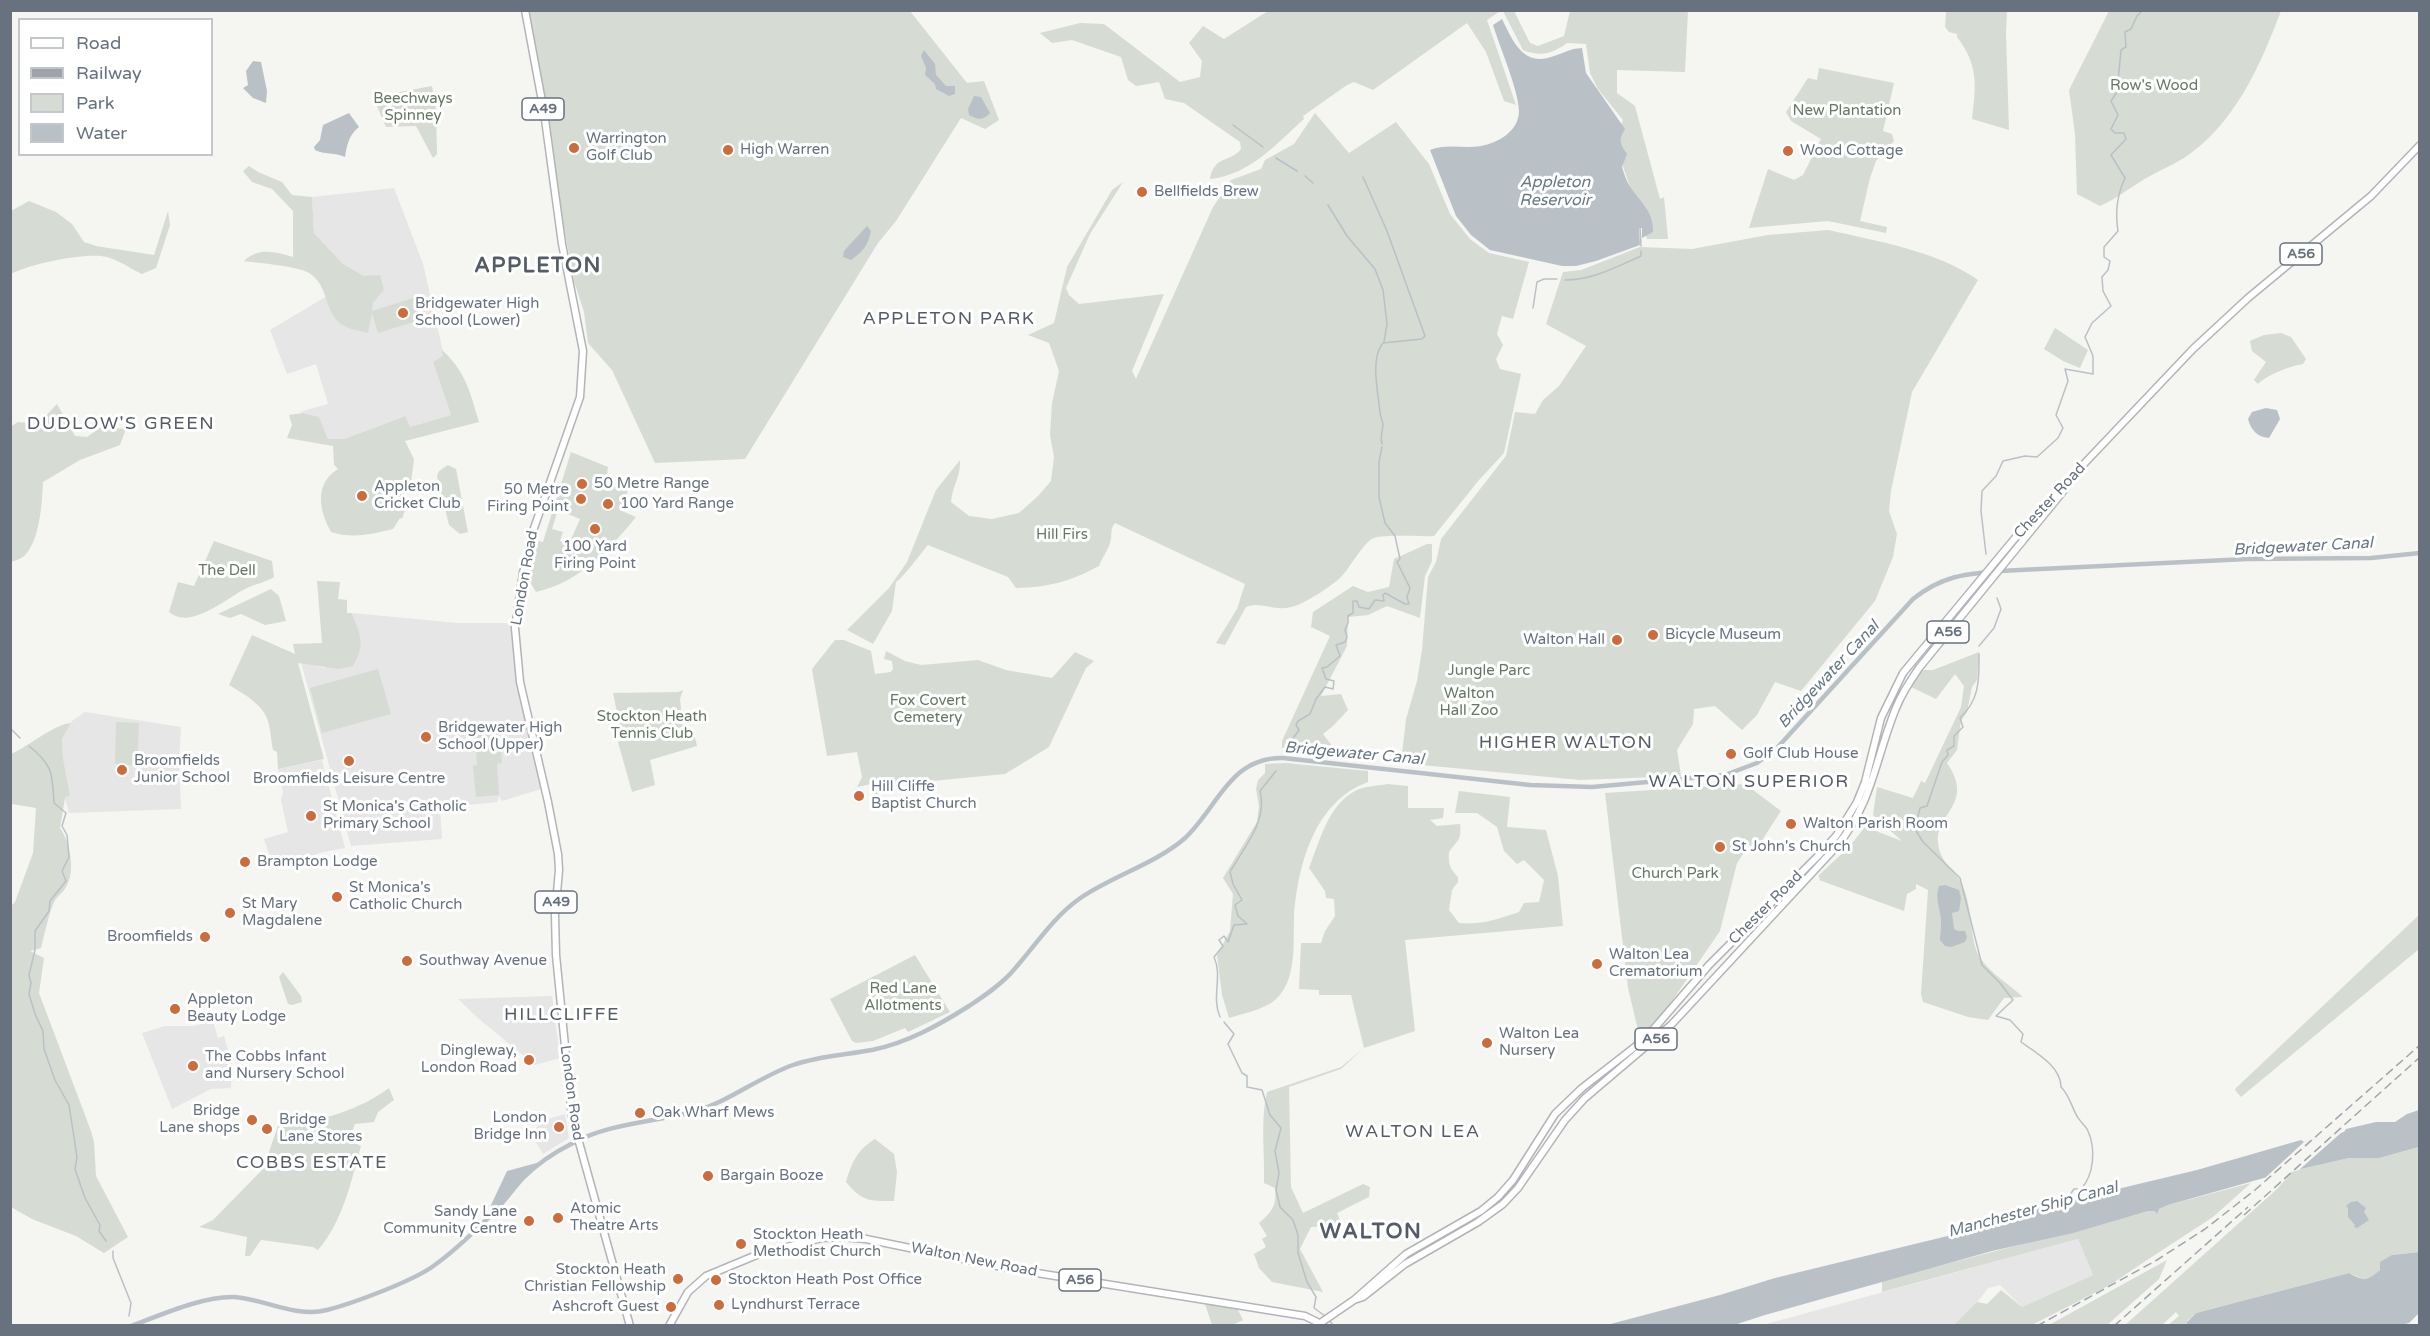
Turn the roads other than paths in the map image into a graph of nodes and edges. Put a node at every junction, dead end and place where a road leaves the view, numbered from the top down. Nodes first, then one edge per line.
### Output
1 (525, 10) edge
2 (2420, 145) edge
3 (2098, 449) junction
4 (1354, 1300) junction
5 (1319, 1323) edge
6 (630, 1326) edge
7 (669, 1326) edge

1 - 6 main road, London Road / A49
2 - 3 main road, Chester Road / A56
3 - 4 main road, Chester Road / A56
3 - 4 main road, Chester Road / A56
4 - 5 main road, Chester Road / A56
5 - 7 main road, Walton New Road / A56

